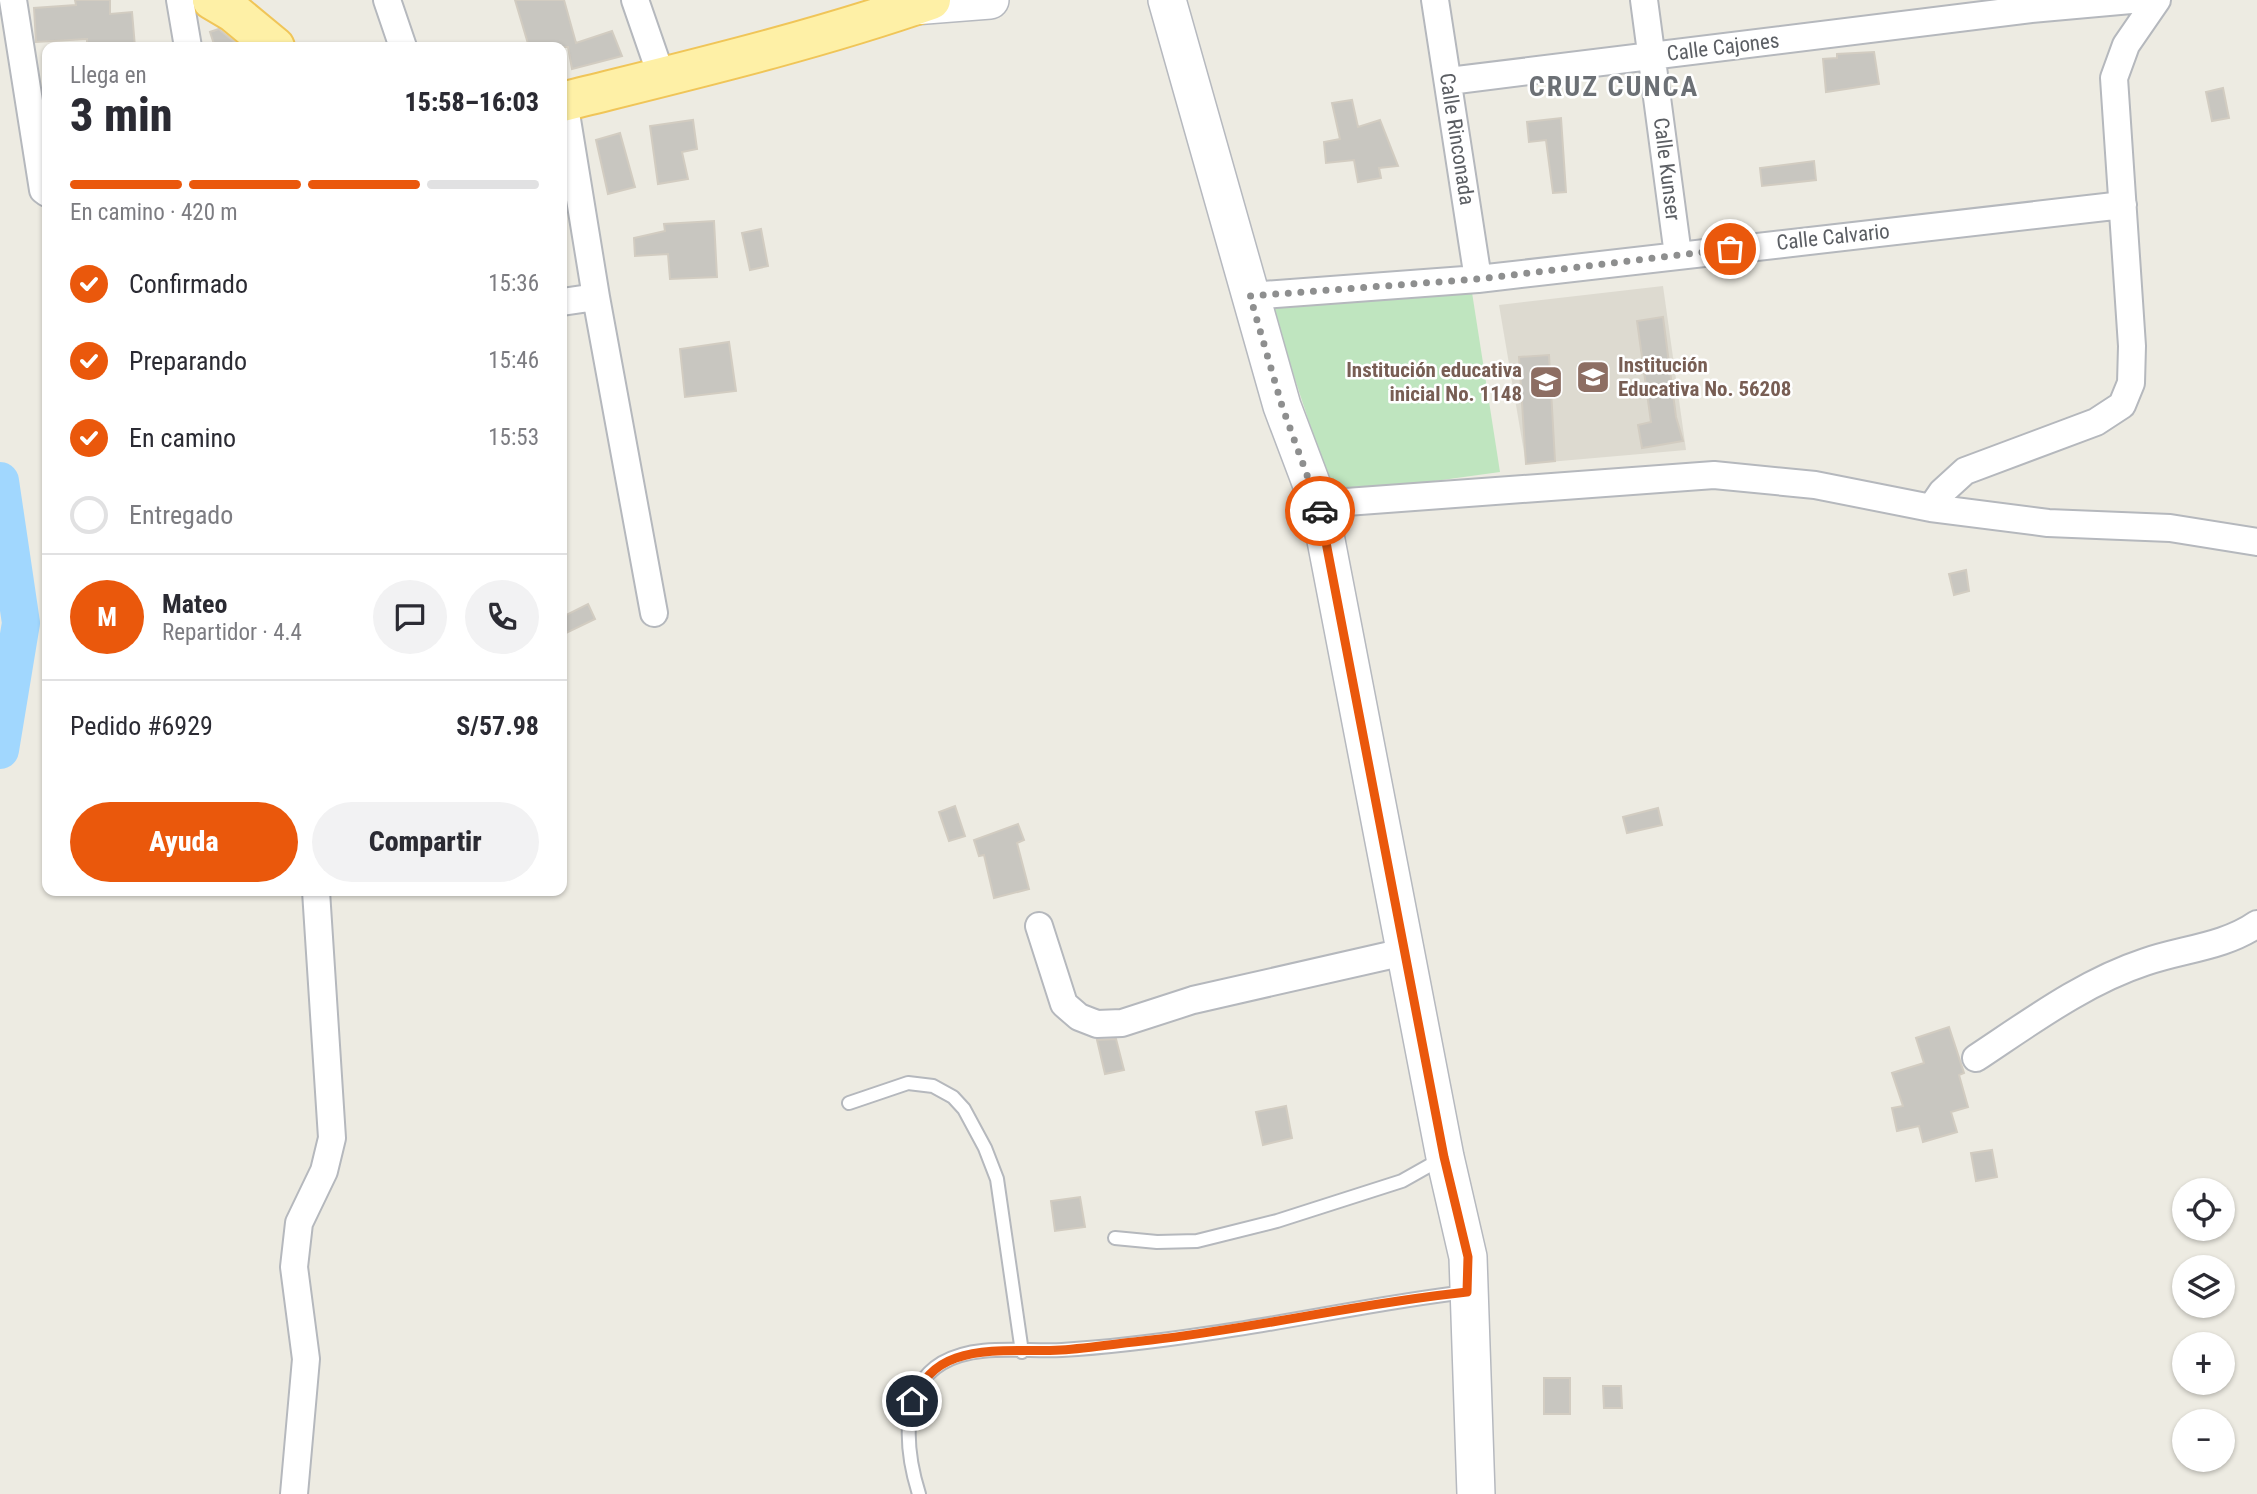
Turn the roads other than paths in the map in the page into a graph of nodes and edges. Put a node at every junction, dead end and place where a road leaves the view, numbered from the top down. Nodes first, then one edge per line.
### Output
1 (13, 0) edge
2 (180, 0) edge
3 (212, 0) edge
4 (387, 0) edge
5 (635, 0) edge
6 (990, 0) edge
7 (1167, 0) edge
8 (1436, 0) edge
9 (1644, 0) edge
10 (2131, 0) edge
11 (2157, 0) edge
12 (922, 3) edge
13 (868, 10) edge
14 (187, 42) edge
15 (269, 42) edge
16 (401, 42) edge
17 (1653, 56) junction
18 (662, 78) junction
19 (1449, 81) junction
20 (567, 100) edge
21 (567, 125) edge
22 (42, 184) edge
23 (2123, 205) junction
24 (1678, 255) junction
25 (1478, 279) junction
26 (596, 296) junction
27 (1250, 296) junction
28 (567, 301) edge
29 (1319, 504) junction
30 (1931, 508) junction
31 (2257, 542) edge
32 (654, 613) dead end
33 (316, 896) edge
34 (2257, 924) edge
35 (1039, 926) dead end
36 (1404, 952) junction
37 (1976, 1058) dead end
38 (849, 1102) dead end
39 (1444, 1157) junction
40 (1115, 1238) dead end
41 (1467, 1292) junction
42 (1022, 1352) junction
43 (294, 1494) edge
44 (919, 1494) edge
45 (1476, 1494) edge

1 - 22 street
2 - 14 street
3 - 15 main road
4 - 16 street
5 - 18 street
6 - 12 street
7 - 27 street
8 - 19 street, Calle Rinconada
9 - 17 street, Calle Kunser
10 - 17 street, Calle Cajones
11 - 23 street
12 - 13 main road
13 - 18 main road
17 - 19 street, Calle Cajones
17 - 24 street, Calle Kunser
18 - 20 main road
19 - 25 street, Calle Rinconada
21 - 26 street
23 - 24 street, Calle Calvario
23 - 30 street
24 - 25 street, Calle Calvario
25 - 27 street, Calle Calvario
26 - 28 street
26 - 32 street
27 - 29 street
29 - 30 street
29 - 36 street
30 - 31 street
33 - 43 street
34 - 37 street
35 - 36 street
36 - 39 street
38 - 42 lane
39 - 40 lane
39 - 41 street
41 - 42 lane
41 - 45 street
42 - 44 lane

